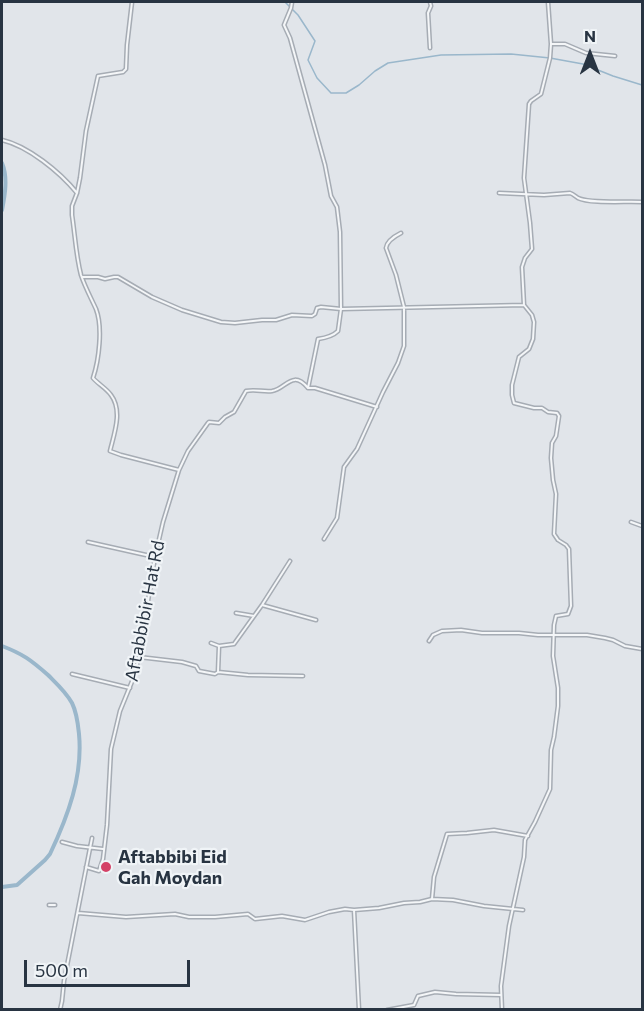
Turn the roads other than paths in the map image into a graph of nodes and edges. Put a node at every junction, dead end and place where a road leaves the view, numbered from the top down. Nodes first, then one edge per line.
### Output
1 (132, 2) edge
2 (292, 2) edge
3 (430, 2) edge
4 (548, 2) edge
5 (551, 44) junction
6 (430, 48) dead end
7 (615, 56) dead end
8 (2, 140) edge
9 (77, 193) junction
10 (499, 193) dead end
11 (525, 194) junction
12 (642, 202) edge
13 (401, 232) dead end
14 (82, 277) junction
15 (524, 305) junction
16 (404, 307) junction
17 (342, 309) junction
18 (308, 388) junction
19 (377, 407) junction
20 (178, 470) junction
21 (631, 522) dead end
22 (642, 526) edge
23 (324, 539) dead end
24 (88, 542) dead end
25 (155, 557) junction
26 (290, 561) dead end
27 (262, 605) junction
28 (236, 612) dead end
29 (254, 616) junction
30 (316, 620) dead end
31 (553, 635) junction
32 (429, 641) dead end
33 (211, 643) dead end
34 (219, 646) junction
35 (642, 649) edge
36 (139, 657) junction
37 (218, 672) junction
38 (72, 674) dead end
39 (303, 676) dead end
40 (130, 688) junction
41 (528, 836) junction
42 (92, 838) dead end
43 (62, 842) dead end
44 (89, 847) junction
45 (104, 849) junction
46 (86, 867) junction
47 (432, 899) junction
48 (49, 905) dead end
49 (55, 905) dead end
50 (354, 910) junction
51 (523, 910) dead end
52 (78, 913) junction
53 (501, 995) junction
54 (60, 1010) edge
55 (359, 1010) edge
56 (387, 1010) edge
57 (502, 1010) edge

1 - 9 street
2 - 17 street
3 - 6 street
4 - 5 street
5 - 7 street
5 - 11 street
8 - 9 street
9 - 14 street
10 - 11 street
11 - 12 street
11 - 15 street
13 - 16 street
14 - 17 street
14 - 20 street
15 - 16 street
15 - 31 street
16 - 17 street
16 - 19 street
17 - 18 street
18 - 19 street
18 - 20 street, Aftabbibir Hat Rd
19 - 23 street
20 - 25 street, Aftabbibir Hat Rd
21 - 22 street
24 - 25 street
25 - 36 street, Aftabbibir Hat Rd
26 - 27 street
27 - 29 street
27 - 30 street
28 - 29 street
29 - 34 street
31 - 32 street
31 - 35 street
31 - 41 street
33 - 34 street
34 - 37 street
36 - 37 street
36 - 40 street, Aftabbibir Hat Rd
37 - 39 street
38 - 40 street
40 - 45 street, Aftabbibir Hat Rd
41 - 47 street
41 - 53 street
42 - 44 street
43 - 44 street
44 - 45 street
44 - 46 street
45 - 46 street, Aftabbibir Hat Rd
46 - 52 street
47 - 50 street
47 - 51 street
48 - 49 street
50 - 52 street
50 - 55 street
52 - 54 street
53 - 56 street
53 - 57 street

